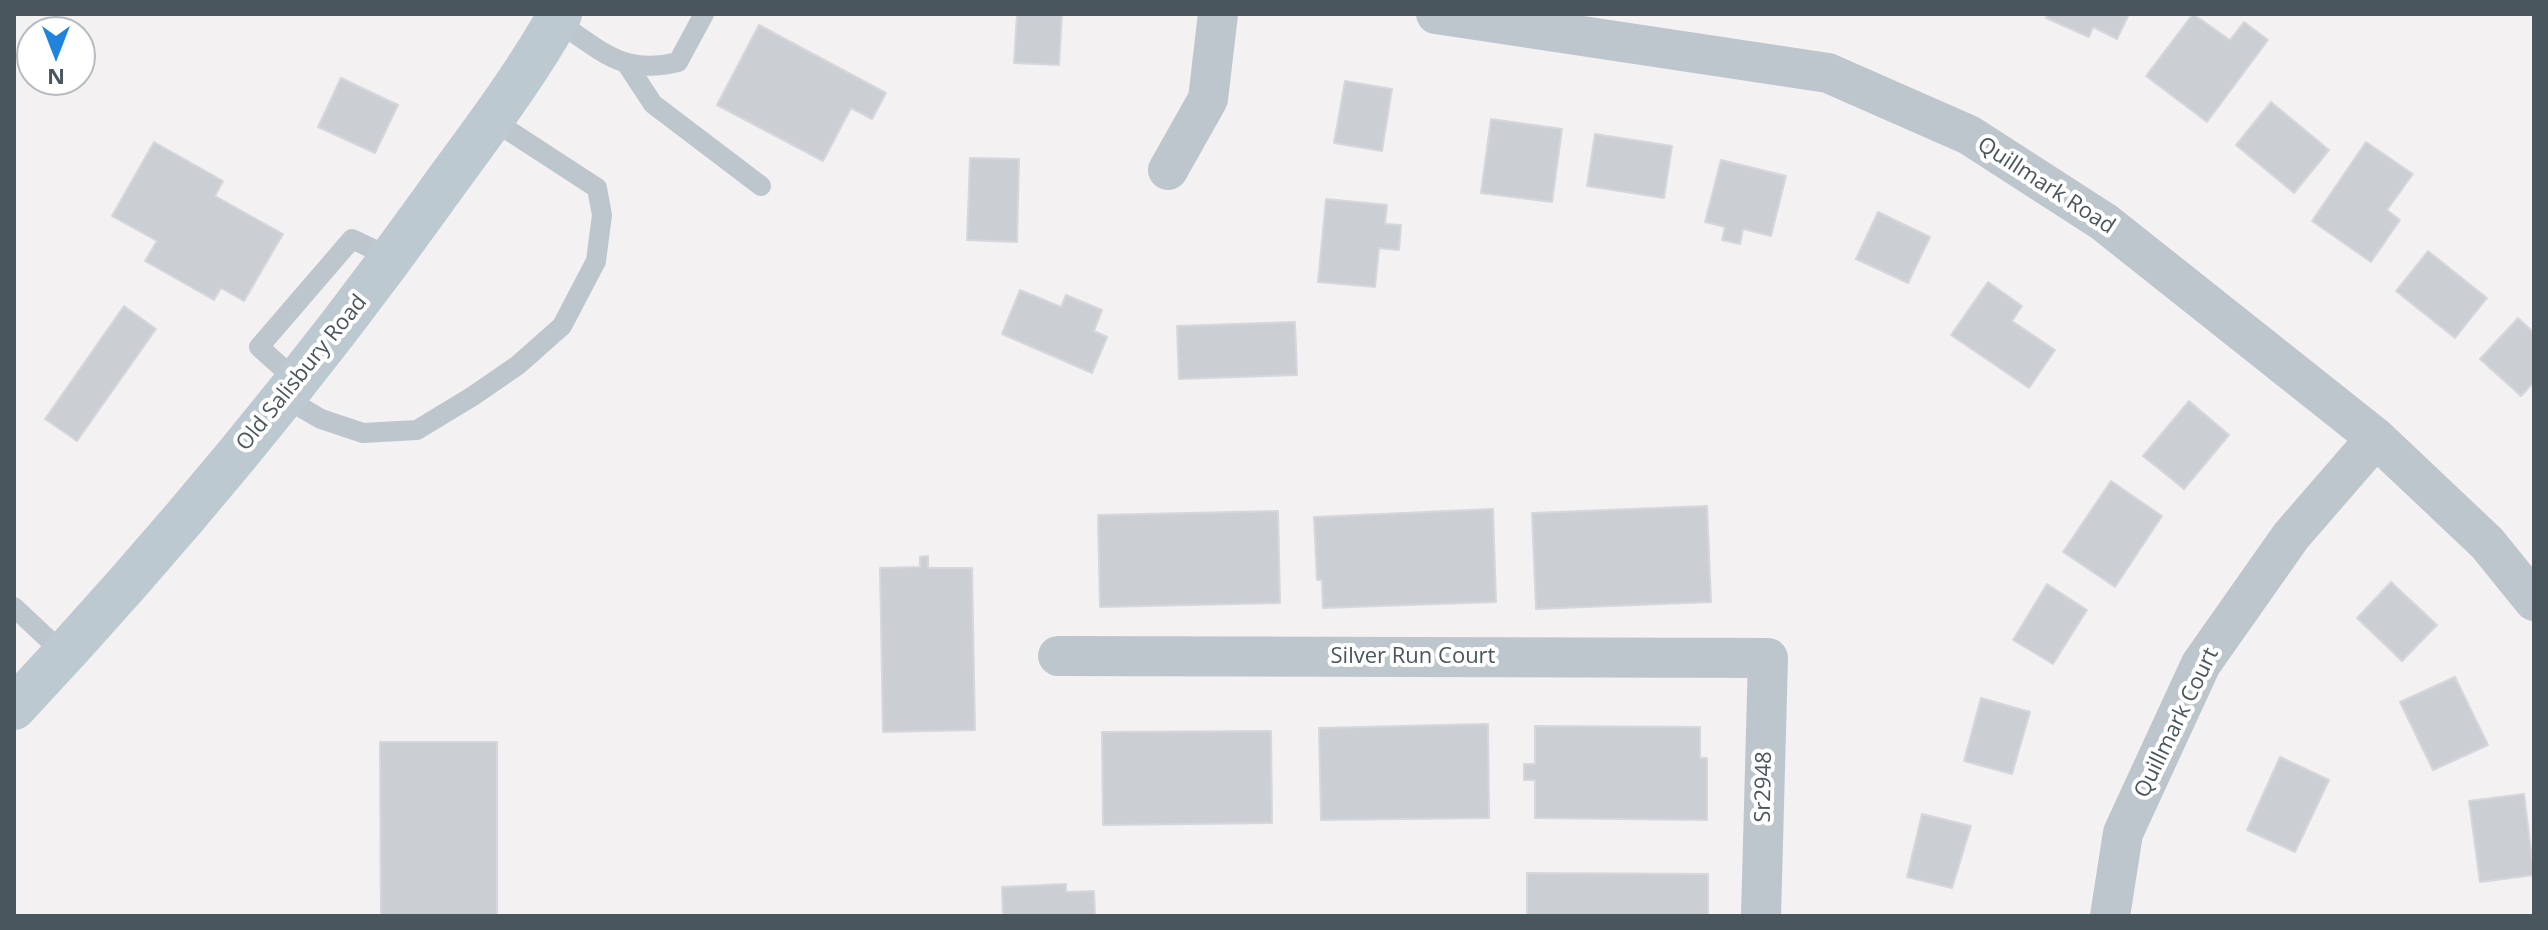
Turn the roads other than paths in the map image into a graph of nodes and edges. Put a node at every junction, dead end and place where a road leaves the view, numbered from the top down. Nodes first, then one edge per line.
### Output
1 (704, 14) edge
2 (1218, 14) edge
3 (1436, 14) edge
4 (558, 18) edge
5 (628, 66) junction
6 (491, 119) junction
7 (1168, 170) dead end
8 (761, 186) dead end
9 (290, 389) junction
10 (2376, 438) junction
11 (2534, 601) edge
12 (14, 607) edge
13 (64, 654) junction
14 (1058, 656) dead end
15 (1768, 658) joint
16 (14, 708) edge
17 (1761, 916) edge
18 (2110, 916) edge

1 - 5 lane
2 - 7 street
3 - 10 street, Quillmark Road
4 - 5 lane
4 - 6 main road, Old Salisbury Road
5 - 8 lane
6 - 9 main road, Old Salisbury Road
6 - 9 lane
9 - 13 main road, Old Salisbury Road
10 - 11 street, Quillmark Road
10 - 18 street, Quillmark Court
12 - 13 lane
13 - 16 main road, Old Salisbury Road
14 - 15 street, Silver Run Court
15 - 17 street, Sr2948

